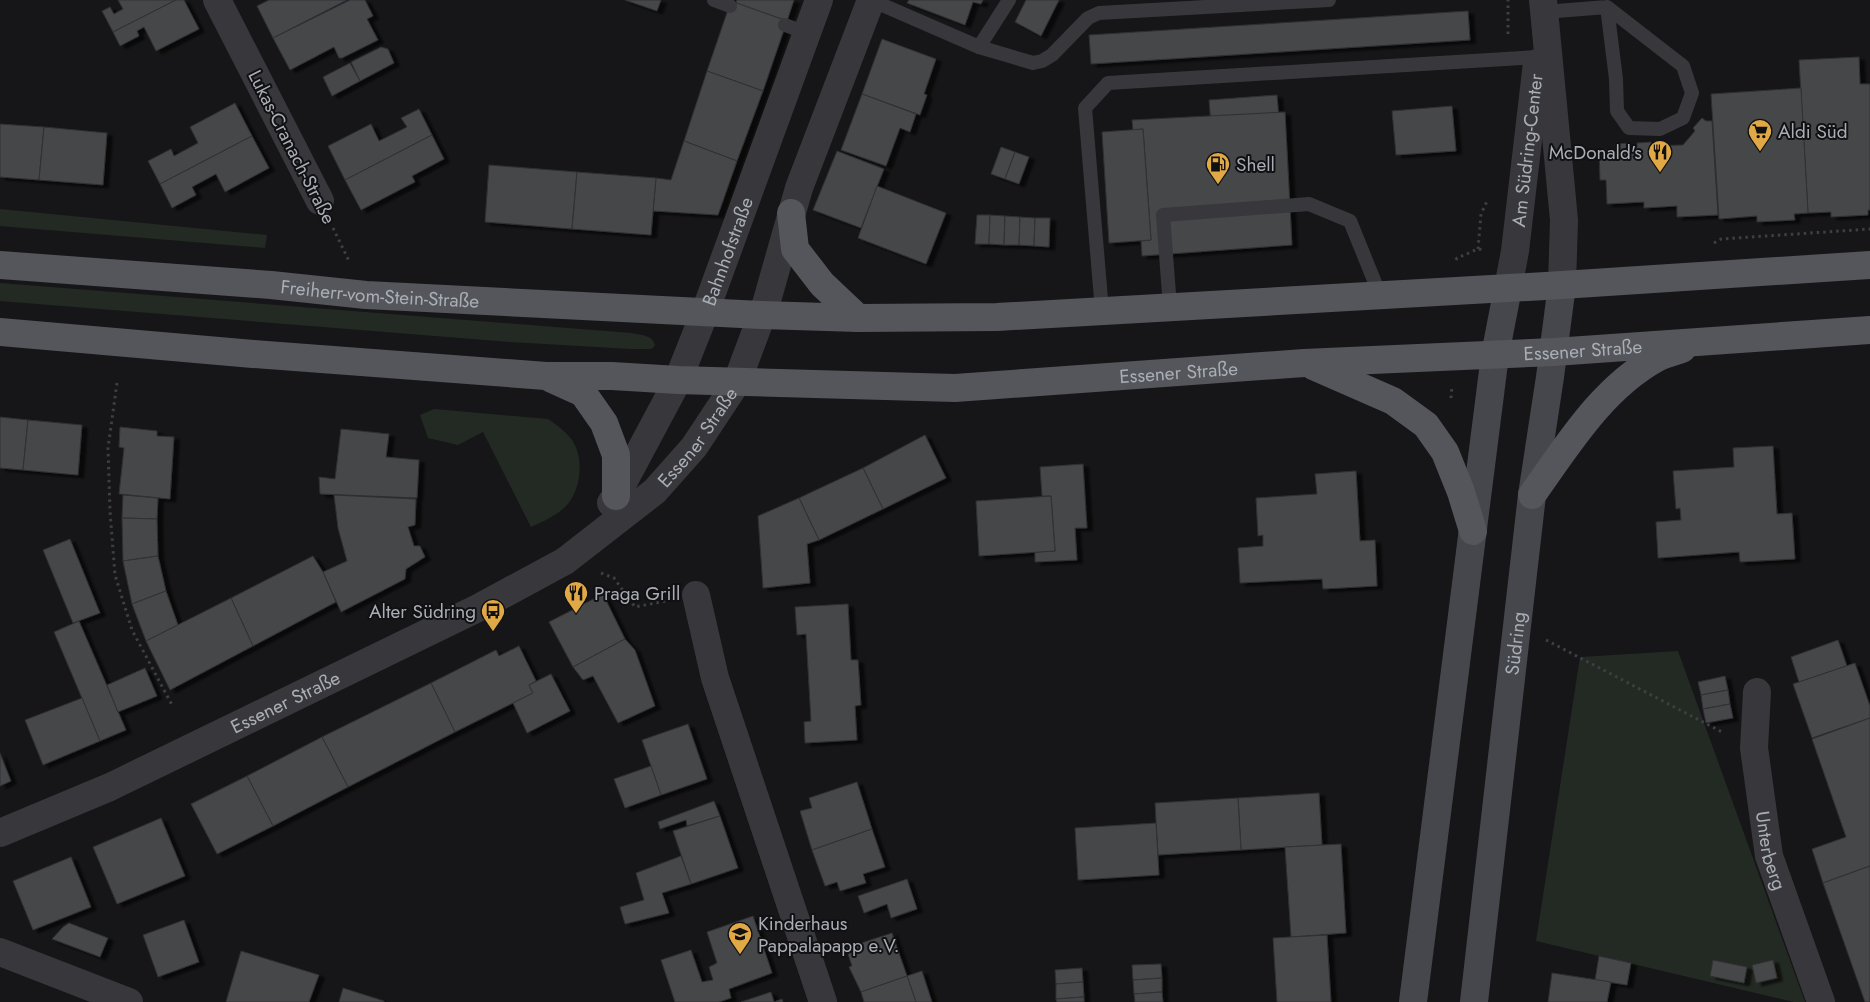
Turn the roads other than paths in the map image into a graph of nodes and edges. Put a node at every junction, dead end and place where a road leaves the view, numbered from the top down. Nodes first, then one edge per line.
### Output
1 (217, 0) edge
2 (714, 0) edge
3 (819, 0) edge
4 (871, 0) edge
5 (1009, 0) edge
6 (1328, 0) edge
7 (730, 6) dead end
8 (1543, 6) edge
9 (1607, 7) junction
10 (979, 47) junction
11 (1538, 57) junction
12 (320, 201) road end
13 (791, 213) junction
14 (0, 265) edge
15 (1870, 266) edge
16 (1562, 285) junction
17 (1508, 288) junction
18 (1380, 295) junction
19 (1170, 307) junction
20 (763, 310) junction
21 (1102, 311) junction
22 (705, 312) junction
23 (858, 318) junction
24 (1870, 330) edge
25 (0, 332) edge
26 (1702, 341) junction
27 (1554, 352) junction
28 (1495, 355) junction
29 (1304, 363) junction
30 (546, 376) junction
31 (678, 380) junction
32 (737, 382) junction
33 (1532, 495) junction
34 (616, 496) junction
35 (1473, 531) junction
36 (565, 561) junction
37 (696, 595) road end
38 (1757, 692) dead end
39 (0, 833) edge
40 (0, 952) edge
41 (129, 1002) edge
42 (823, 1002) edge
43 (1413, 1002) edge
44 (1474, 1002) edge
45 (1821, 1002) edge

1 - 12 street, Lukas-Cranach-Straße
2 - 7 lane
3 - 22 street, Bahnhofstraße
4 - 10 lane
4 - 13 street
5 - 10 lane
6 - 10 lane
8 - 9 lane
8 - 11 street, Am Südring-Center
8 - 16 street, Am Südring-Center
9 - 9 lane
11 - 17 street, Am Südring-Center
11 - 21 lane
13 - 20 street
13 - 23 main road
14 - 22 main road, Freiherr-vom-Stein-Straße
15 - 16 main road
16 - 17 main road
16 - 27 main road, Südring
17 - 18 main road
17 - 28 main road
18 - 19 main road
18 - 19 lane
19 - 21 main road
20 - 22 main road, Freiherr-vom-Stein-Straße
20 - 23 main road
20 - 32 street
21 - 23 main road
22 - 31 street, Bahnhofstraße
24 - 26 main road, Essener Straße
25 - 30 main road
26 - 27 main road, Essener Straße
26 - 33 main road
27 - 28 main road, Essener Straße
27 - 33 main road, Südring
28 - 29 main road, Essener Straße
28 - 35 main road
29 - 32 main road, Essener Straße
29 - 35 main road
30 - 31 main road
30 - 34 main road
31 - 32 main road
31 - 34 street, Bahnhofstraße
32 - 36 street, Essener Straße
33 - 44 main road, Südring
34 - 36 street, Essener Straße
35 - 43 main road
36 - 39 street, Essener Straße
37 - 42 street
38 - 45 street, Unterberg
40 - 41 street

